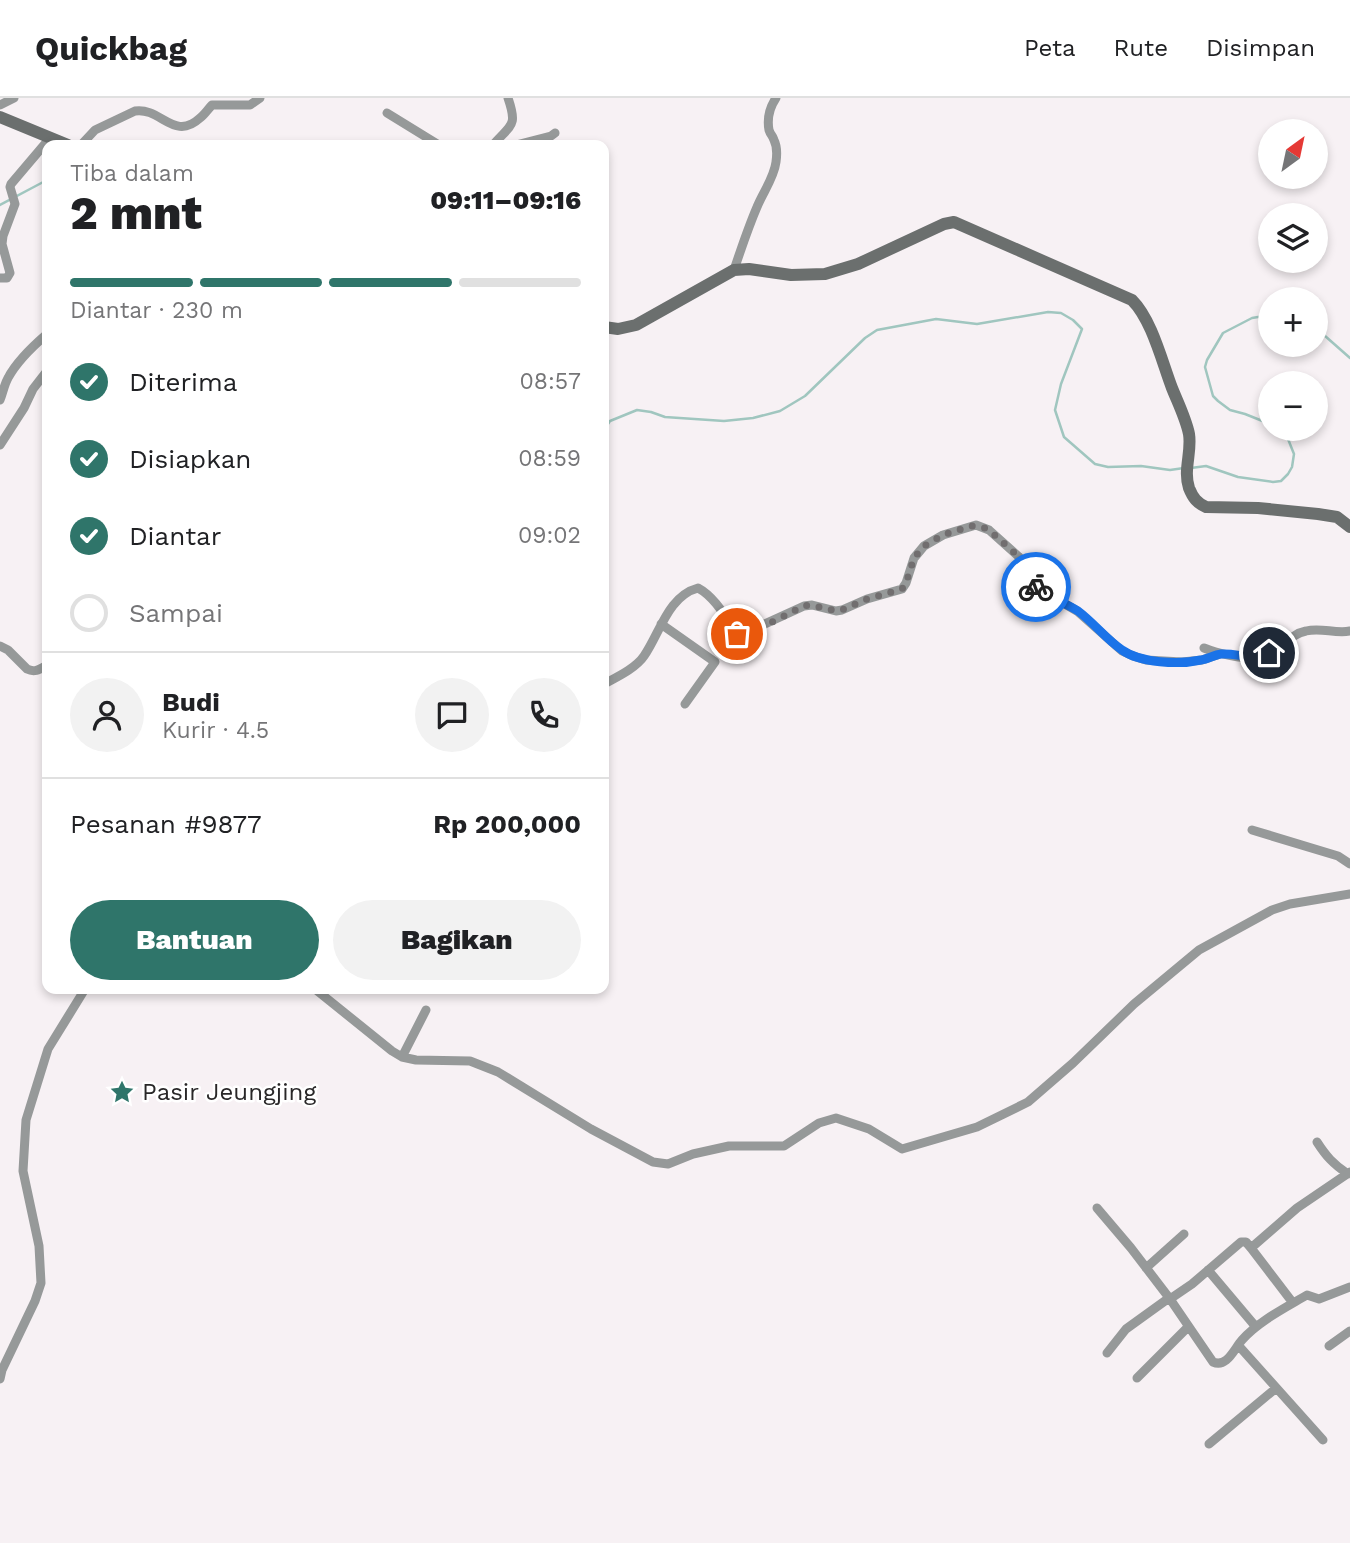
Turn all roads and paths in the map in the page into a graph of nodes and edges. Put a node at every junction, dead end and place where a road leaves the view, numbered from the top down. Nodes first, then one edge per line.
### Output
1 (14, 98) edge
2 (260, 98) edge
3 (508, 98) edge
4 (776, 98) edge
5 (0, 105) edge
6 (387, 113) dead end
7 (0, 117) edge
8 (555, 133) dead end
9 (50, 138) joint
10 (55, 140) edge
11 (86, 140) edge
12 (431, 140) edge
13 (496, 140) edge
14 (535, 140) edge
15 (42, 147) edge
16 (734, 270) junction
17 (0, 278) edge
18 (609, 328) edge
19 (42, 339) edge
20 (42, 377) edge
21 (0, 400) edge
22 (0, 445) edge
23 (1350, 527) edge
24 (661, 624) junction
25 (1350, 631) edge
26 (0, 646) edge
27 (1204, 648) dead end
28 (1220, 654) junction
29 (42, 667) edge
30 (609, 681) edge
31 (685, 704) dead end
32 (1252, 830) dead end
33 (1350, 864) edge
34 (1350, 894) edge
35 (82, 994) edge
36 (321, 994) edge
37 (426, 1010) dead end
38 (402, 1057) junction
39 (1317, 1142) dead end
40 (1349, 1173) edge
41 (1097, 1208) dead end
42 (1184, 1234) dead end
43 (1251, 1248) junction
44 (1146, 1268) junction
45 (1208, 1270) junction
46 (1350, 1287) edge
47 (1169, 1298) junction
48 (1293, 1303) junction
49 (1188, 1326) junction
50 (1256, 1327) junction
51 (1350, 1331) edge
52 (1238, 1345) junction
53 (1329, 1346) dead end
54 (1107, 1353) dead end
55 (1137, 1378) dead end
56 (0, 1379) edge
57 (1275, 1389) junction
58 (1322, 1440) dead end
59 (1209, 1444) dead end

1 - 5 street
2 - 11 street
3 - 13 street
4 - 16 street
6 - 12 street
7 - 9 street
8 - 14 street
9 - 10 street
15 - 17 street
16 - 18 street
16 - 23 street
19 - 21 street
20 - 22 street
24 - 28 street
24 - 30 street
24 - 31 street
25 - 28 street
26 - 29 street
27 - 28 street
32 - 33 street
34 - 38 street
35 - 56 street
36 - 38 street
37 - 38 street
39 - 40 street
40 - 43 street
41 - 44 street
42 - 44 street
43 - 45 street
43 - 48 street
44 - 47 street
45 - 47 street
45 - 50 street
46 - 48 street
47 - 49 street
47 - 54 street
48 - 50 street
49 - 52 street
49 - 55 street
50 - 52 street
51 - 53 street
52 - 57 street
57 - 58 street
57 - 59 street

